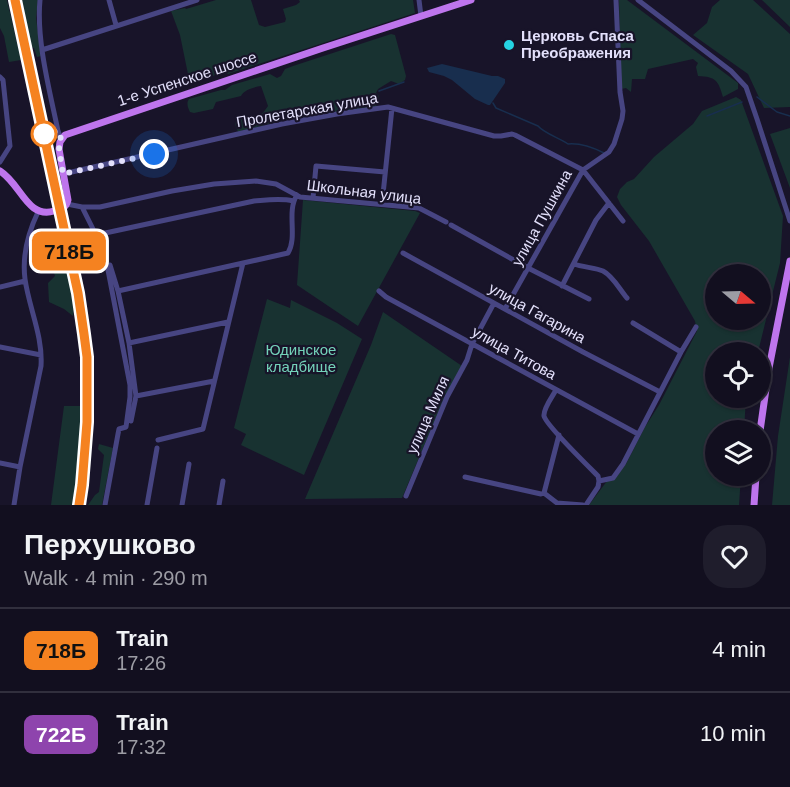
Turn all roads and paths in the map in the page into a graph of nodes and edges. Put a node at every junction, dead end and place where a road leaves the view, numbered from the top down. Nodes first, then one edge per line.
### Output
1 (40, 0) edge
2 (109, 0) edge
3 (170, 0) edge
4 (197, 0) edge
5 (419, 0) edge
6 (471, 0) edge
7 (616, 0) edge
8 (638, 0) edge
9 (172, 8) junction
10 (421, 16) junction
11 (116, 25) junction
12 (42, 50) junction
13 (0, 77) edge
14 (392, 108) junction
15 (61, 139) junction
16 (0, 162) edge
17 (583, 170) junction
18 (0, 171) edge
19 (385, 172) junction
20 (63, 174) junction
21 (297, 195) junction
22 (313, 198) junction
23 (293, 201) junction
24 (609, 203) junction
25 (67, 204) junction
26 (382, 204) junction
27 (82, 207) junction
28 (38, 212) junction
29 (790, 220) edge
30 (623, 221) dead end
31 (98, 235) junction
32 (403, 253) dead end
33 (790, 261) edge
34 (243, 263) junction
35 (574, 264) junction
36 (528, 268) junction
37 (25, 281) junction
38 (562, 286) junction
39 (0, 287) edge
40 (118, 291) junction
41 (379, 291) dead end
42 (627, 298) dead end
43 (589, 299) dead end
44 (494, 303) junction
45 (505, 309) junction
46 (228, 322) junction
47 (633, 323) dead end
48 (696, 327) dead end
49 (129, 343) junction
50 (472, 344) junction
51 (0, 347) edge
52 (681, 352) junction
53 (41, 355) junction
54 (214, 381) junction
55 (556, 390) junction
56 (660, 392) junction
57 (136, 396) junction
58 (762, 420) edge
59 (131, 421) dead end
60 (638, 434) junction
61 (559, 435) junction
62 (158, 440) dead end
63 (157, 448) dead end
64 (0, 464) edge
65 (189, 464) dead end
66 (20, 467) junction
67 (465, 477) dead end
68 (223, 481) dead end
69 (599, 481) junction
70 (755, 486) edge
71 (544, 493) junction
72 (406, 496) dead end
73 (14, 505) edge
74 (105, 505) edge
75 (147, 505) edge
76 (182, 505) edge
77 (219, 505) edge
78 (584, 505) edge
79 (754, 505) edge

1 - 12 street
2 - 11 street
3 - 9 street
4 - 9 street
5 - 10 street
6 - 10 main road, 1-е Успенское шоссе
7 - 17 street
8 - 29 street
9 - 11 street
10 - 15 main road, 1-е Успенское шоссе
11 - 12 street
12 - 15 street
13 - 16 street
14 - 17 street, Пролетарская улица
14 - 19 street
14 - 20 street, Пролетарская улица
15 - 20 main road
17 - 24 street
17 - 36 street, улица Пушкина
18 - 28 main road
19 - 22 street
19 - 26 street
20 - 25 main road
21 - 22 street, Школьная улица
21 - 23 street
21 - 27 street, Школьная улица
22 - 26 street, Школьная улица
23 - 31 street
23 - 34 street
24 - 30 street
24 - 35 street
25 - 27 street, Школьная улица
25 - 28 main road
26 - 36 street, Школьная улица
27 - 31 street
28 - 37 street
31 - 40 street
31 - 74 street
32 - 44 street, улица Гагарина
33 - 58 main road
34 - 40 street
34 - 46 street
35 - 38 street
35 - 42 street
36 - 38 street, Школьная улица
36 - 45 street, улица Пушкина
37 - 39 street
37 - 53 street
38 - 43 street, Школьная улица
40 - 49 street
41 - 50 street, улица Титова
44 - 45 street, улица Гагарина
44 - 50 street
45 - 56 street, улица Гагарина
46 - 49 street
46 - 54 street
47 - 52 street
48 - 52 street
49 - 57 street
50 - 55 street, улица Титова
50 - 72 street, улица Миля
51 - 53 street
52 - 56 street
53 - 66 street
54 - 57 street
54 - 62 street
55 - 60 street, улица Титова
55 - 61 street
56 - 60 street
57 - 59 street
60 - 69 street
61 - 69 street
61 - 71 street
63 - 75 street
64 - 66 street
65 - 76 street
66 - 73 street
67 - 71 street
68 - 77 street
69 - 78 street
70 - 79 main road
71 - 78 street

